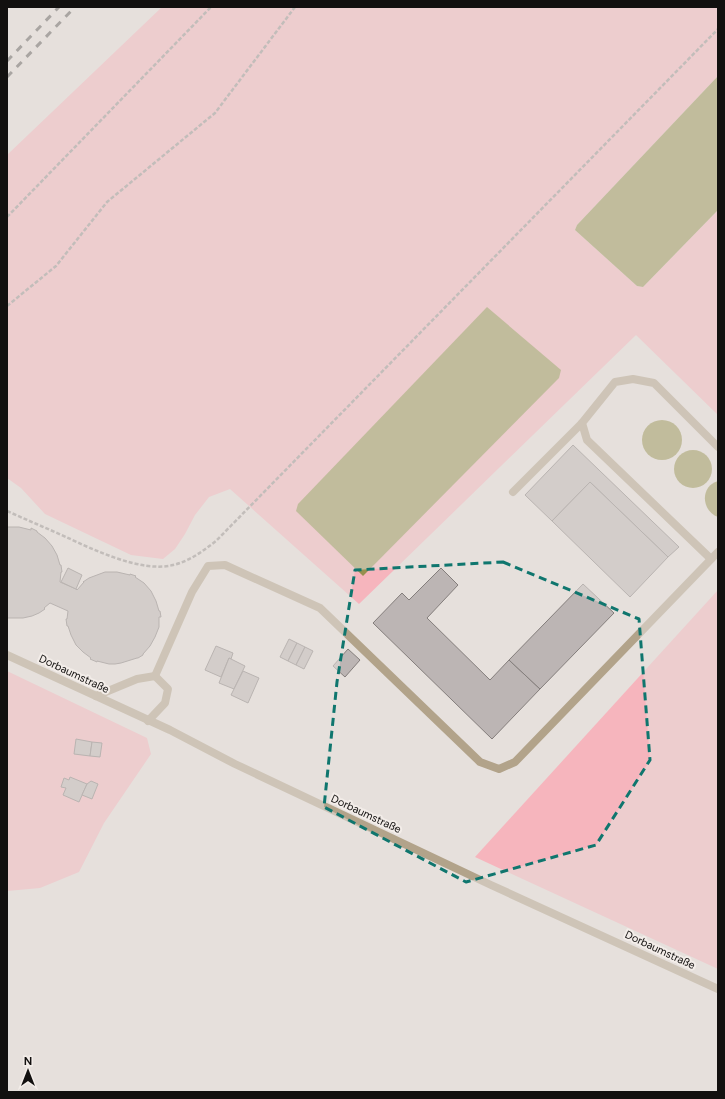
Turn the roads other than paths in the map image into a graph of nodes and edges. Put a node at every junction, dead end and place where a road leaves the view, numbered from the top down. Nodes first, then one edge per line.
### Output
1 (582, 422) junction
2 (718, 447) edge
3 (513, 492) dead end
4 (718, 552) edge
5 (711, 559) junction
6 (7, 655) edge
7 (155, 676) junction
8 (96, 696) junction
9 (148, 721) junction
10 (718, 989) edge

1 - 2 lane
1 - 3 lane
1 - 5 lane
4 - 5 lane
5 - 7 lane
6 - 8 lane, Dorbaumstraße
7 - 8 lane
7 - 9 lane
8 - 9 lane, Dorbaumstraße
9 - 10 lane, Dorbaumstraße

